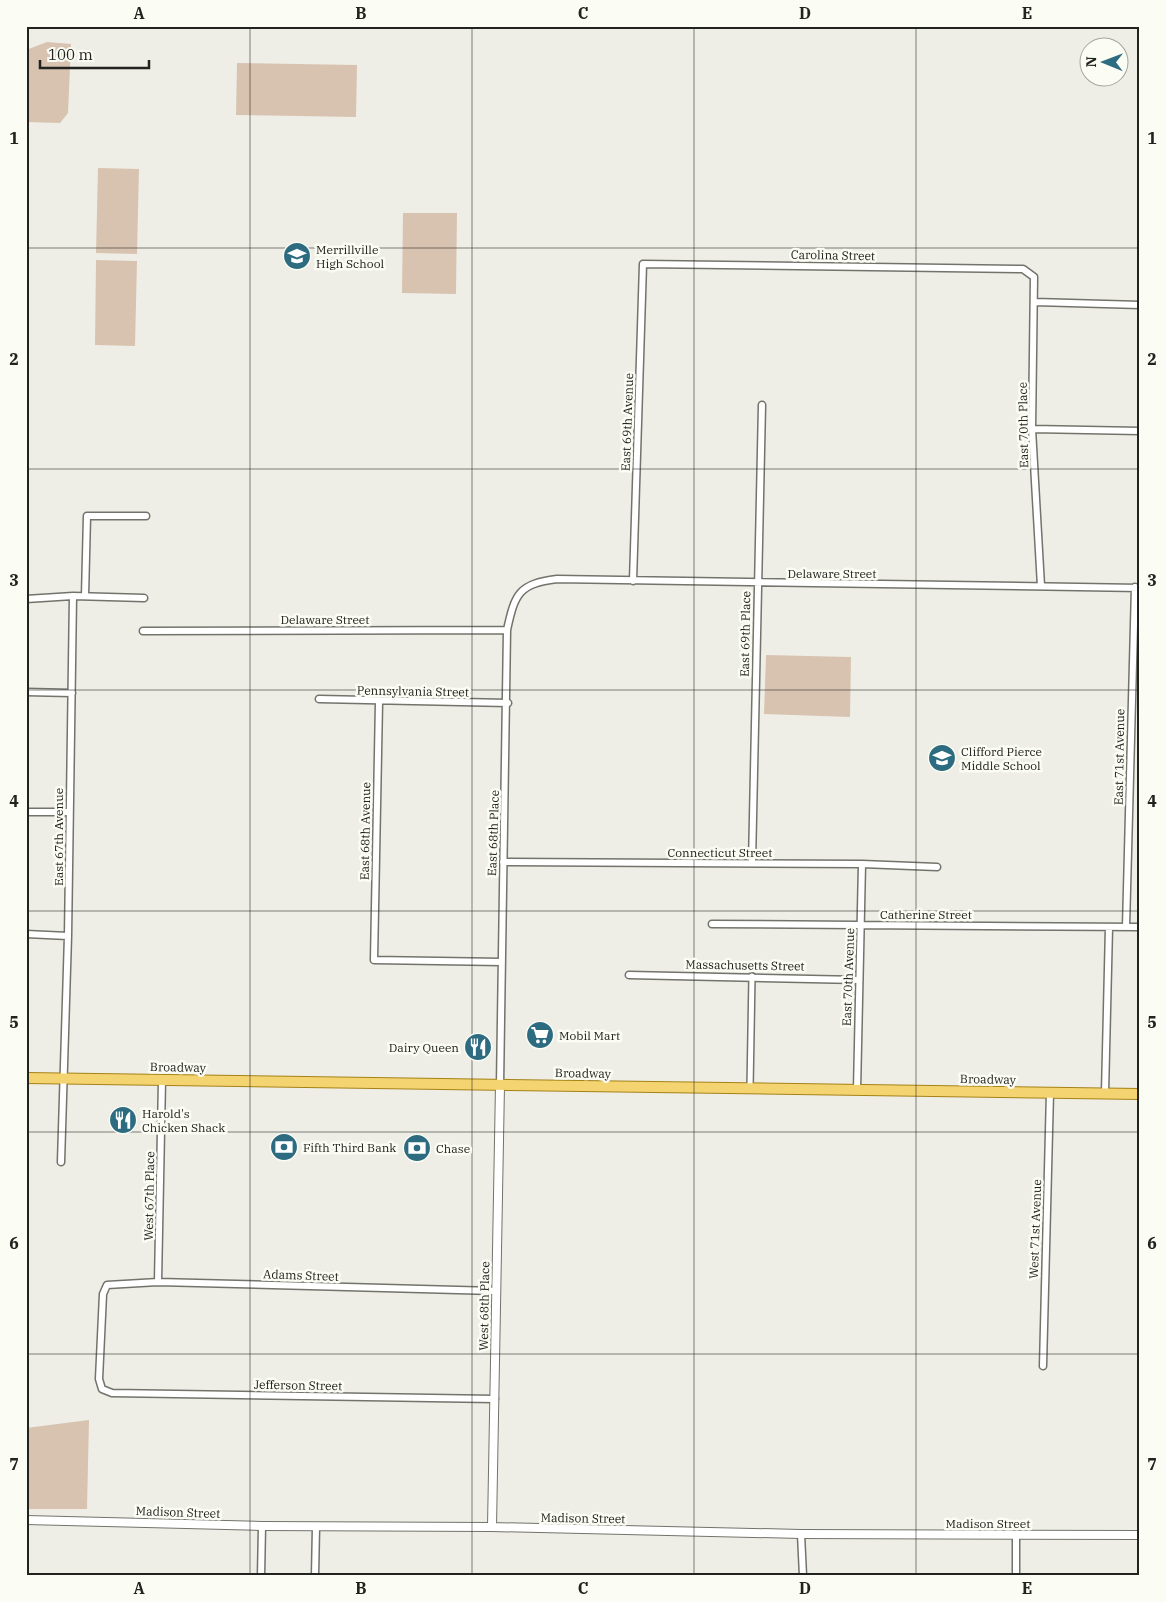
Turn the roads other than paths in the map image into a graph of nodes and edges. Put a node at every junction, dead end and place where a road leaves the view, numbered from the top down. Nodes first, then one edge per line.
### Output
1 (642, 264) joint
2 (1024, 269) joint
3 (1034, 302) junction
4 (1140, 305) edge
5 (762, 405) dead end
6 (1032, 429) junction
7 (1140, 431) edge
8 (146, 516) dead end
9 (633, 581) junction
10 (757, 583) junction
11 (1041, 586) junction
12 (524, 587) joint
13 (1137, 588) edge
14 (73, 596) junction
15 (85, 596) junction
16 (144, 598) dead end
17 (26, 599) edge
18 (508, 630) junction
19 (144, 632) dead end
20 (26, 692) edge
21 (72, 693) junction
22 (319, 699) dead end
23 (379, 702) junction
24 (508, 703) junction
25 (26, 812) edge
26 (69, 812) junction
27 (503, 862) junction
28 (752, 863) junction
29 (862, 864) junction
30 (937, 867) dead end
31 (712, 924) dead end
32 (861, 924) junction
33 (1110, 927) junction
34 (1126, 927) junction
35 (1140, 927) edge
36 (26, 934) edge
37 (68, 936) junction
38 (502, 962) junction
39 (630, 975) dead end
40 (752, 976) junction
41 (860, 980) junction
42 (26, 1078) edge
43 (65, 1078) junction
44 (162, 1080) junction
45 (500, 1084) junction
46 (750, 1088) junction
47 (857, 1090) junction
48 (1050, 1092) junction
49 (1106, 1093) junction
50 (1140, 1094) edge
51 (61, 1162) dead end
52 (158, 1282) junction
53 (495, 1291) junction
54 (1043, 1366) dead end
55 (102, 1389) joint
56 (495, 1399) junction
57 (26, 1520) edge
58 (262, 1526) junction
59 (316, 1527) junction
60 (492, 1527) junction
61 (801, 1534) junction
62 (1016, 1535) junction
63 (1140, 1535) edge
64 (261, 1576) edge
65 (315, 1576) edge
66 (803, 1576) edge
67 (1016, 1576) edge

1 - 2 street, Carolina Street
1 - 9 street, East 69th Avenue
2 - 3 street, East 70th Place
3 - 4 street
3 - 6 street, East 70th Place
5 - 10 street, East 69th Place
6 - 7 street
6 - 11 street, East 70th Place
8 - 15 street
9 - 10 street, Delaware Street
9 - 12 street, Delaware Street
10 - 11 street, Delaware Street
10 - 28 street, East 69th Place
11 - 13 street, Delaware Street
12 - 18 street, East 68th Place
13 - 34 street, East 71st Avenue
14 - 15 street
14 - 17 street
14 - 21 street, East 67th Avenue
15 - 16 street
18 - 19 street, Delaware Street
18 - 24 street, East 68th Place
20 - 21 street
21 - 26 street, East 67th Avenue
22 - 23 street, Pennsylvania Street
23 - 24 street, Pennsylvania Street
23 - 38 street, East 68th Avenue
24 - 27 street, East 68th Place
25 - 26 street
26 - 37 street, East 67th Avenue
27 - 28 street, Connecticut Street
27 - 38 street, East 68th Place
28 - 29 street, Connecticut Street
29 - 30 street, Connecticut Street
29 - 32 street, East 70th Avenue
31 - 32 street, Catherine Street
32 - 33 street, Catherine Street
32 - 41 street, East 70th Avenue
33 - 34 street, Catherine Street
33 - 49 street
34 - 35 street, Catherine Street
36 - 37 street
37 - 43 street, East 67th Avenue
38 - 45 street, East 68th Place
39 - 40 street, Massachusetts Street
40 - 41 street, Massachusetts Street
40 - 46 street
41 - 47 street, East 70th Avenue
42 - 43 main road, Broadway
43 - 44 main road, Broadway
43 - 51 street, East 67th Avenue
44 - 45 main road, Broadway
44 - 52 street, West 67th Place
45 - 46 main road, Broadway
45 - 53 street, West 68th Place
46 - 47 main road, Broadway
47 - 48 main road, Broadway
48 - 49 main road, Broadway
48 - 54 street, West 71st Avenue
49 - 50 main road, Broadway
52 - 53 street, Adams Street
52 - 55 street, Adams Street
53 - 56 street, West 68th Place
55 - 56 street, Jefferson Street
56 - 60 street, West 68th Place
57 - 58 street, Madison Street
58 - 59 street, Madison Street
58 - 64 street
59 - 60 street, Madison Street
59 - 65 street
60 - 61 street, Madison Street
61 - 62 street, Madison Street
61 - 66 street
62 - 63 street, Madison Street
62 - 67 street

